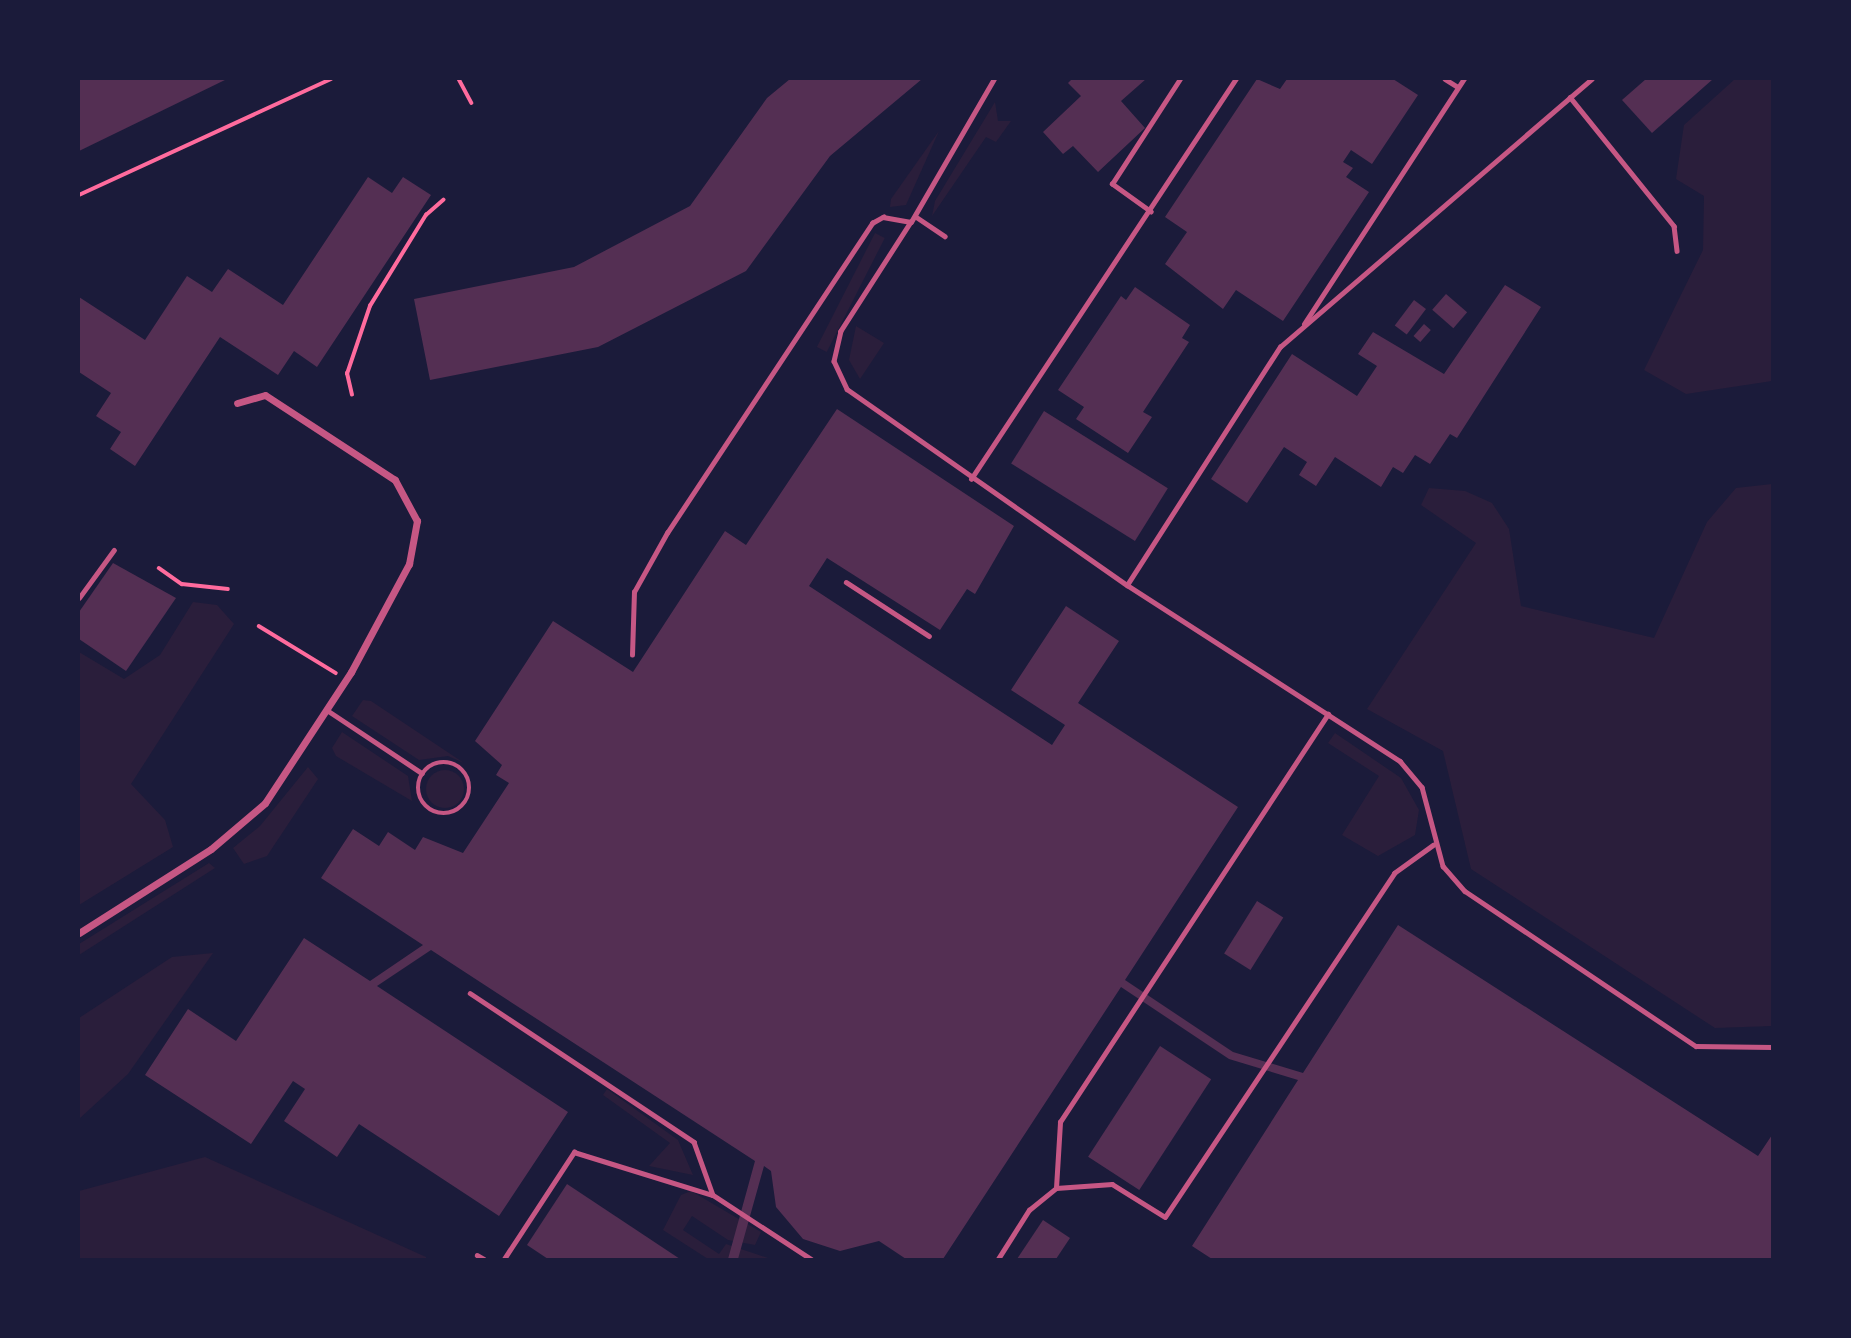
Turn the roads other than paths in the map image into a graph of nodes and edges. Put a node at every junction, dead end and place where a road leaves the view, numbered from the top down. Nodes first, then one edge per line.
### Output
1 (994, 79) edge
2 (1180, 79) edge
3 (1236, 79) edge
4 (1445, 79) edge
5 (1464, 79) edge
6 (1592, 79) edge
7 (1458, 87) junction
8 (1570, 97) junction
9 (1151, 212) junction
10 (915, 216) junction
11 (911, 222) junction
12 (945, 236) dead end
13 (1677, 251) dead end
14 (1301, 329) junction
15 (237, 403) dead end
16 (971, 479) junction
17 (114, 550) dead end
18 (846, 582) dead end
19 (1128, 584) junction
20 (79, 598) edge
21 (929, 636) dead end
22 (632, 654) dead end
23 (327, 710) junction
24 (1328, 713) junction
25 (422, 774) junction
26 (1433, 845) junction
27 (79, 933) edge
28 (470, 993) dead end
29 (1772, 1047) edge
30 (1056, 1188) junction
31 (713, 1195) junction
32 (477, 1255) dead end
33 (484, 1259) edge
34 (504, 1259) edge
35 (811, 1259) edge
36 (998, 1259) edge

1 - 10 lane
2 - 9 lane
3 - 9 lane
4 - 7 lane
5 - 7 lane
6 - 8 lane
7 - 14 lane
8 - 13 lane
8 - 14 lane
9 - 16 lane
10 - 11 lane
10 - 12 lane
11 - 16 lane
11 - 22 lane
14 - 19 lane
15 - 23 street
16 - 19 lane
17 - 20 lane
18 - 21 lane
19 - 24 lane
23 - 25 lane
23 - 27 street
24 - 26 lane
24 - 30 lane
25 - 25 lane
26 - 29 lane
26 - 30 lane
28 - 31 lane
30 - 36 lane
31 - 34 lane
31 - 35 lane
32 - 33 lane

